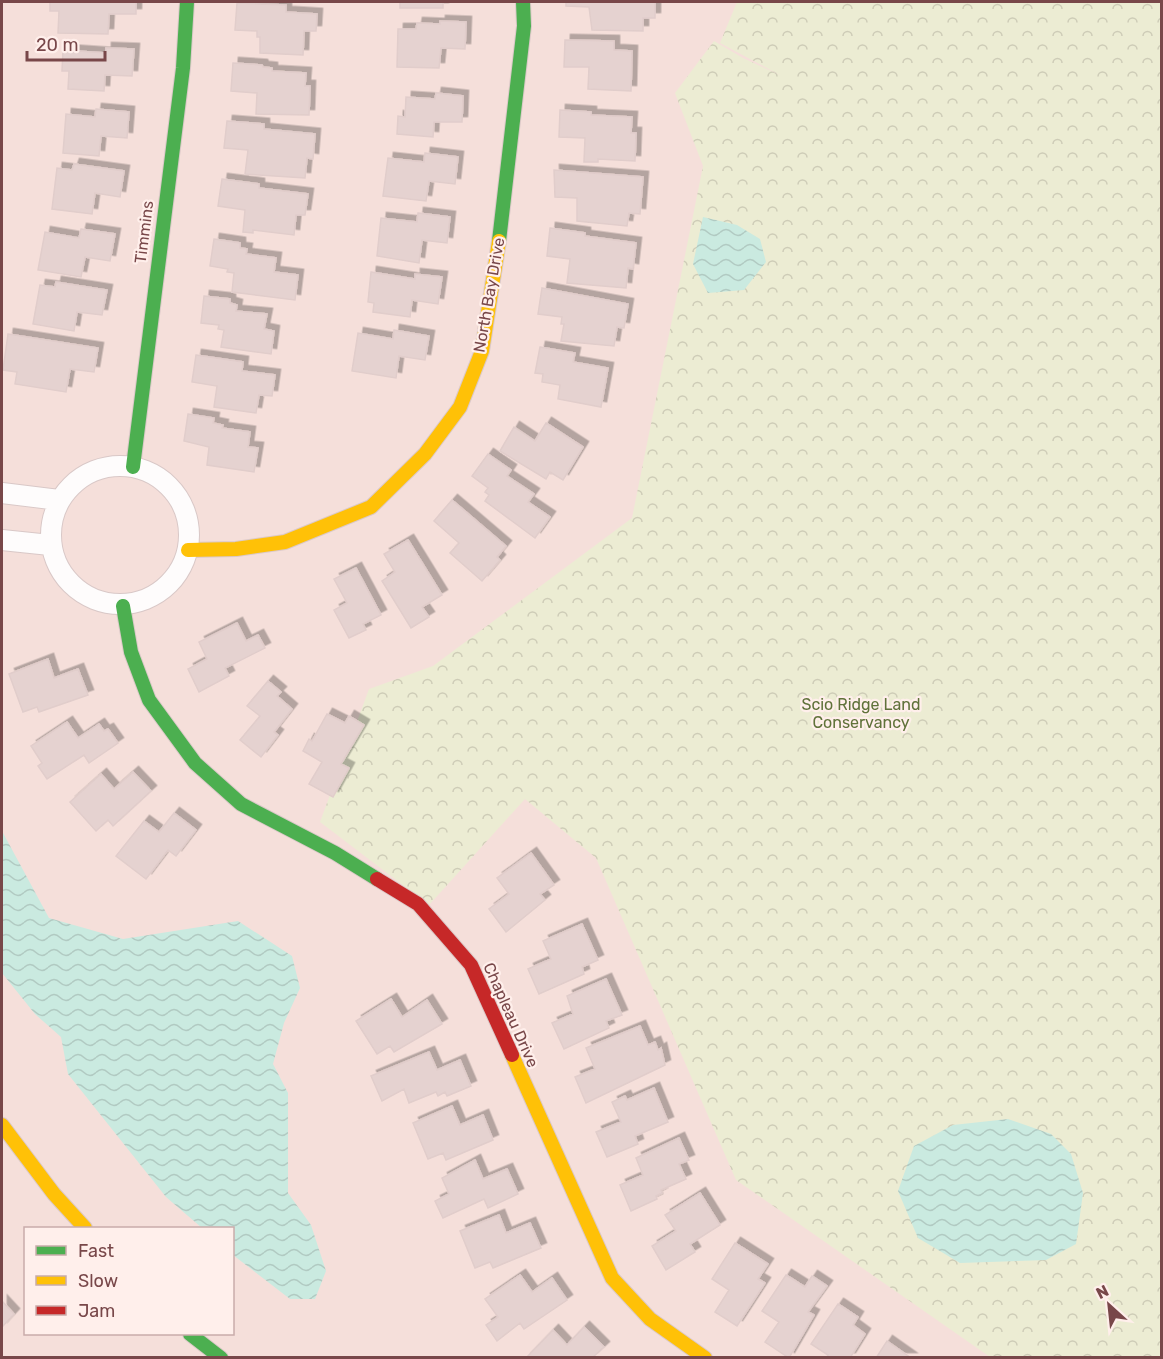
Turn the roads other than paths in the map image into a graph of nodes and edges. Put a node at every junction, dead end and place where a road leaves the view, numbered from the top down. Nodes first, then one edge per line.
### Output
1 (187, 2) edge
2 (523, 2) edge
3 (133, 467) junction
4 (2, 493) edge
5 (59, 500) junction
6 (2, 540) edge
7 (50, 545) junction
8 (188, 550) junction
9 (123, 606) junction
10 (2, 1125) edge
11 (84, 1227) edge
12 (191, 1335) edge
13 (221, 1358) edge
14 (705, 1358) edge

1 - 3 street, Timmins
2 - 8 street, North Bay Drive
3 - 5 street
3 - 8 street
4 - 5 street
5 - 7 street
6 - 7 street
7 - 9 street
8 - 9 street
9 - 14 street, Chapleau Drive
10 - 11 street
12 - 13 street

